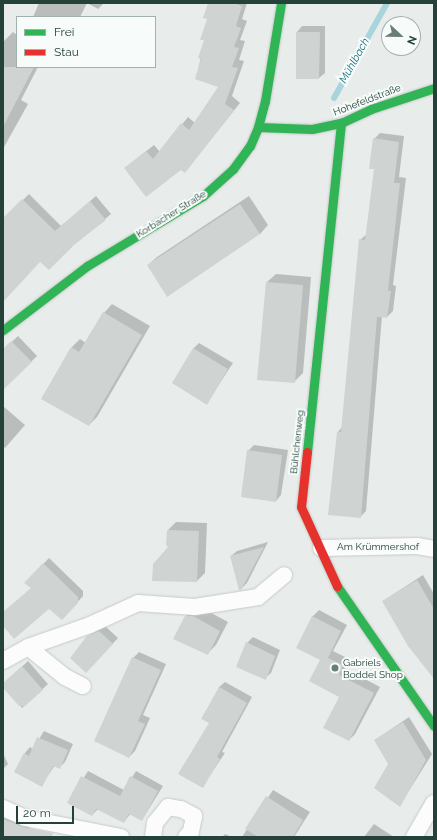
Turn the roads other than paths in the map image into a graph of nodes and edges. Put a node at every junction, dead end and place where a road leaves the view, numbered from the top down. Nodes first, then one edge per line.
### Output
1 (281, 3) edge
2 (434, 88) edge
3 (341, 123) junction
4 (258, 127) junction
5 (3, 330) edge
6 (321, 548) junction
7 (434, 549) edge
8 (284, 576) dead end
9 (28, 647) junction
10 (3, 661) edge
11 (83, 686) dead end
12 (434, 726) edge
13 (434, 803) edge
14 (3, 808) edge
15 (121, 837) edge
16 (153, 837) edge
17 (186, 837) edge
18 (414, 837) edge

1 - 4 street, Korbacher Straße
2 - 3 street, Hohefeldstraße
3 - 4 street, Hohefeldstraße
3 - 6 street, Bühlchenweg
4 - 5 street, Korbacher Straße
6 - 7 street, Am Krümmershof
6 - 12 street, Bühlchenweg
8 - 9 street
9 - 10 street
9 - 11 street
13 - 18 street
14 - 15 street
16 - 17 street

